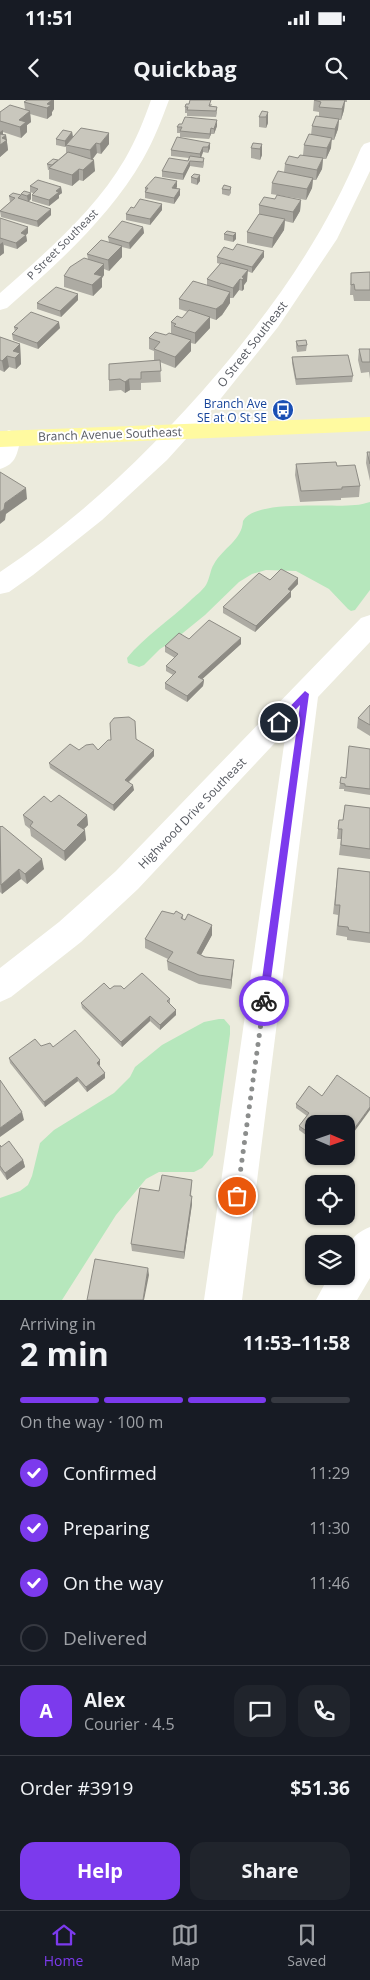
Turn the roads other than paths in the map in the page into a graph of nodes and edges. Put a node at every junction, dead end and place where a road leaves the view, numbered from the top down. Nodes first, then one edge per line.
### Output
1 (160, 100) edge
2 (370, 148) edge
3 (0, 304) edge
4 (370, 424) edge
5 (180, 432) junction
6 (4, 438) edge
7 (0, 461) edge
8 (0, 585) edge
9 (370, 625) edge
10 (305, 694) junction
11 (0, 987) edge
12 (370, 1245) edge
13 (226, 1298) edge
14 (335, 1300) edge

1 - 3 street, P Street Southeast
2 - 5 street, O Street Southeast
4 - 5 main road, Branch Avenue Southeast
5 - 6 main road, Branch Avenue Southeast
5 - 8 street, O Street Southeast
6 - 7 street
9 - 10 street, Highwood Drive Southeast
10 - 11 street, Highwood Drive Southeast
10 - 13 street
12 - 14 street

